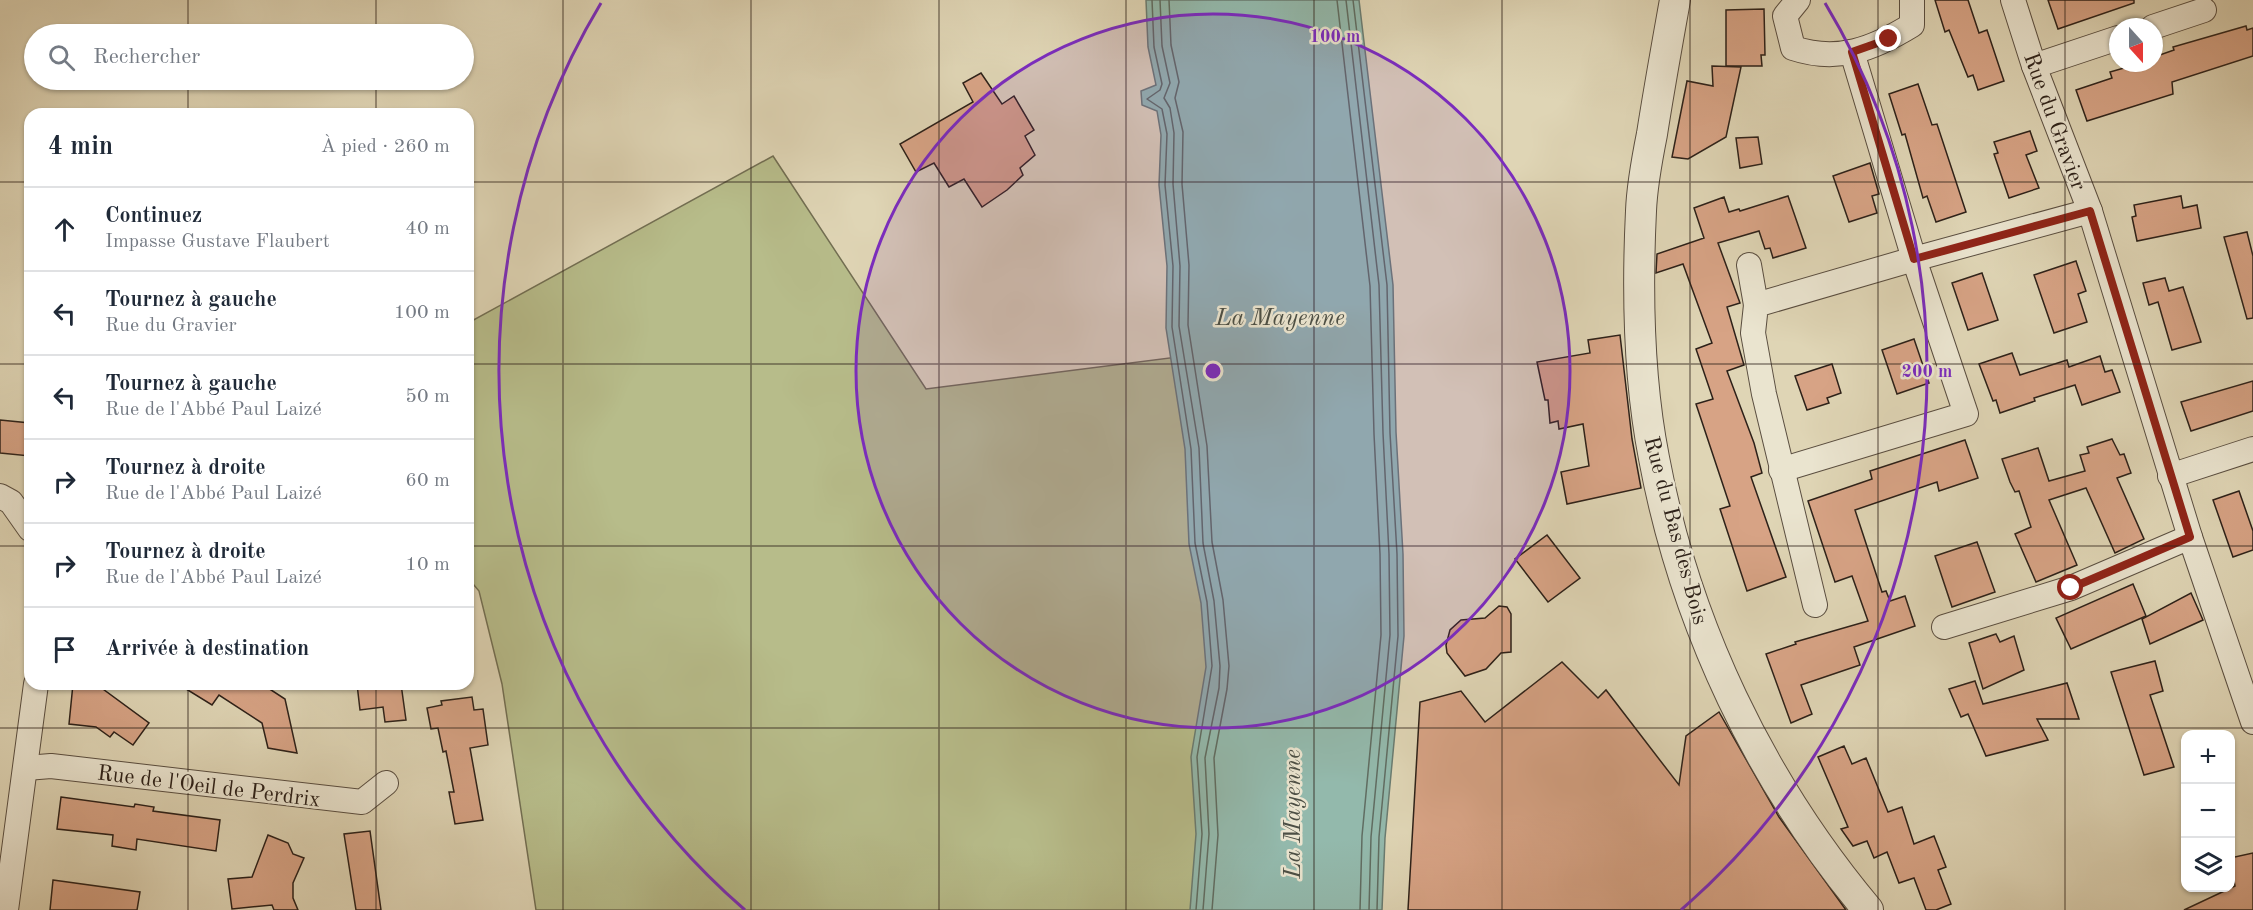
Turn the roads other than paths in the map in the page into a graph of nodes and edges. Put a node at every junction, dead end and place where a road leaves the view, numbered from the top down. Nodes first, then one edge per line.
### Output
1 (1676, 0) edge
2 (1798, 0) edge
3 (1912, 0) edge
4 (2013, 0) edge
5 (2205, 10) dead end
6 (2163, 23) edge
7 (2109, 41) edge
8 (1852, 52) junction
9 (2034, 66) junction
10 (2090, 211) junction
11 (1914, 259) junction
12 (1749, 265) dead end
13 (1756, 305) junction
14 (2253, 449) edge
15 (1781, 470) junction
16 (2170, 476) junction
17 (0, 496) edge
18 (24, 520) edge
19 (2190, 537) junction
20 (1815, 605) dead end
21 (1944, 627) dead end
22 (35, 690) edge
23 (2253, 722) edge
24 (26, 768) junction
25 (386, 783) dead end
26 (6, 910) edge
27 (1868, 910) edge

1 - 27 street, Rue du Bas des Bois
2 - 8 street
3 - 8 street
4 - 9 street, Rue du Gravier
5 - 6 street
7 - 9 street
8 - 11 street
9 - 10 street, Rue du Gravier
10 - 11 street
10 - 16 street, Rue du Gravier
11 - 13 street
11 - 15 street
12 - 13 street
13 - 15 street
14 - 16 street
15 - 20 street
16 - 19 street, Rue du Gravier
17 - 18 street
19 - 21 street
19 - 23 street, Rue du Gravier
22 - 24 street
24 - 25 street, Rue de l'Oeil de Perdrix
24 - 26 street

